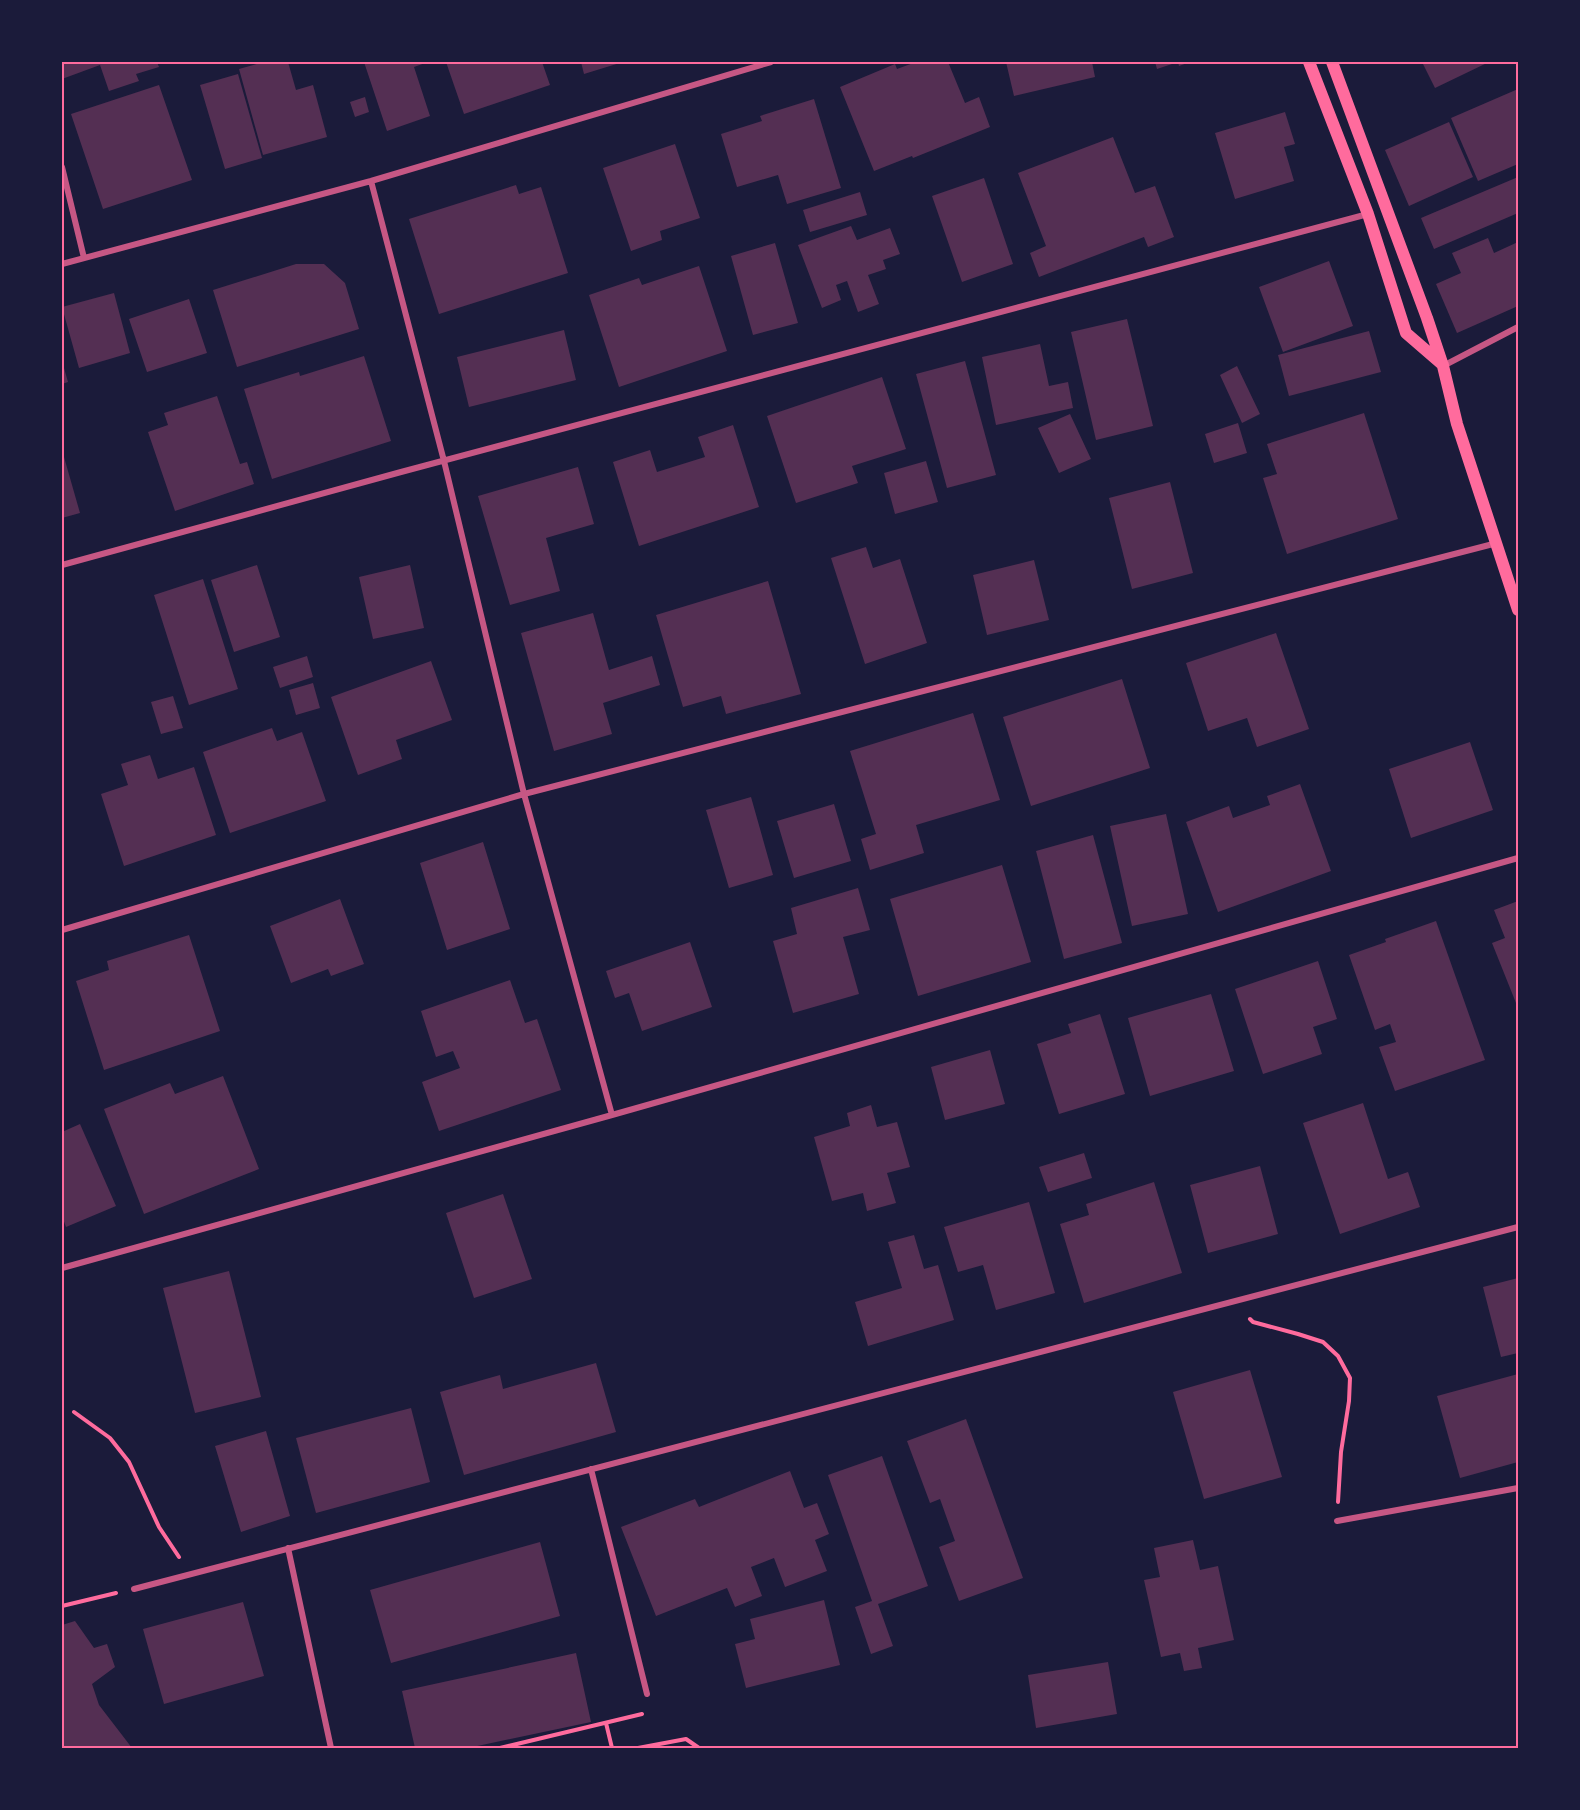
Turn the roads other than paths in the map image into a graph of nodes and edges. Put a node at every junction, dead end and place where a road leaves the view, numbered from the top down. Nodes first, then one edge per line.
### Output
1 (771, 62) edge
2 (1309, 62) edge
3 (1332, 62) edge
4 (62, 167) edge
5 (372, 181) junction
6 (1368, 214) junction
7 (84, 258) junction
8 (62, 264) edge
9 (1518, 327) edge
10 (1443, 366) junction
11 (444, 461) junction
12 (1497, 543) junction
13 (62, 565) edge
14 (1518, 610) edge
15 (524, 794) junction
16 (1518, 858) edge
17 (62, 930) edge
18 (612, 1115) junction
19 (1518, 1227) edge
20 (62, 1268) edge
21 (591, 1469) junction
22 (1518, 1488) edge
23 (1337, 1521) road end
24 (288, 1548) junction
25 (134, 1588) road end
26 (647, 1694) road end
27 (331, 1749) edge

1 - 5 street
2 - 6 main road
3 - 10 main road
4 - 7 street
5 - 7 street
5 - 11 street
6 - 10 main road
6 - 11 street
7 - 8 street
9 - 10 street
10 - 12 main road
11 - 13 street
11 - 15 street
12 - 14 main road
12 - 15 street
15 - 17 street
15 - 18 street
16 - 18 street
18 - 20 street
19 - 21 street
21 - 24 street
21 - 26 street
22 - 23 street
24 - 25 street
24 - 27 street

